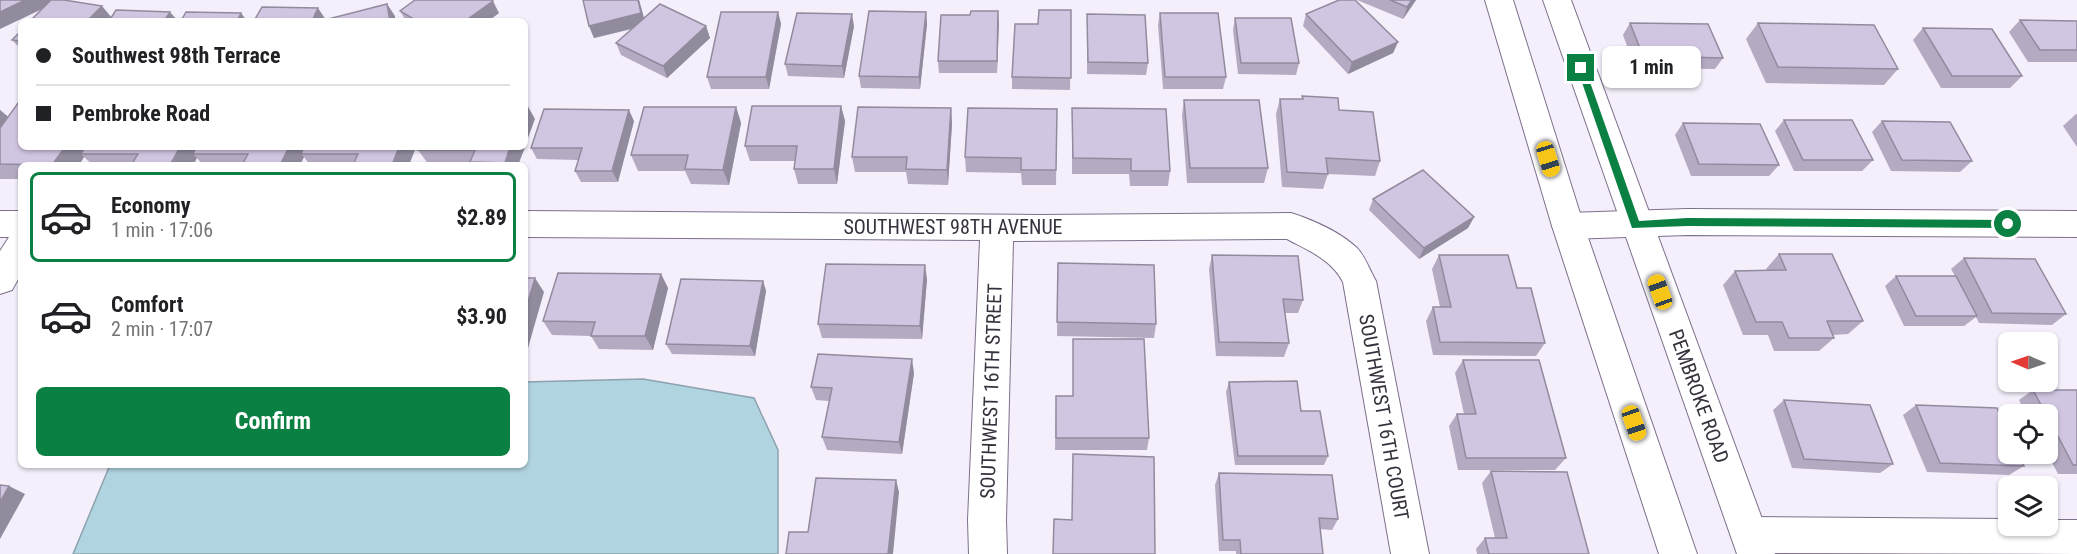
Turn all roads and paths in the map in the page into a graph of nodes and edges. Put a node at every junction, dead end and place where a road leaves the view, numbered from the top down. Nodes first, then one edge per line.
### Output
1 (1499, 0) edge
2 (1557, 0) edge
3 (0, 224) edge
4 (18, 224) edge
5 (528, 224) edge
6 (2077, 224) edge
7 (1636, 225) junction
8 (1568, 226) junction
9 (997, 227) junction
10 (18, 250) edge
11 (0, 280) edge
12 (1359, 281) joint
13 (2077, 538) edge
14 (1753, 545) edge
15 (988, 554) edge
16 (1410, 554) edge
17 (1678, 554) edge

1 - 8 street
2 - 7 street, PEMBROKE ROAD
3 - 4 street
5 - 9 street, SOUTHWEST 98TH AVENUE
6 - 7 street
7 - 8 street
7 - 14 street, PEMBROKE ROAD
8 - 17 street
9 - 12 street, SOUTHWEST 98TH AVENUE
9 - 15 street, SOUTHWEST 16TH STREET
10 - 11 street
12 - 16 street, SOUTHWEST 16TH COURT
13 - 14 street

